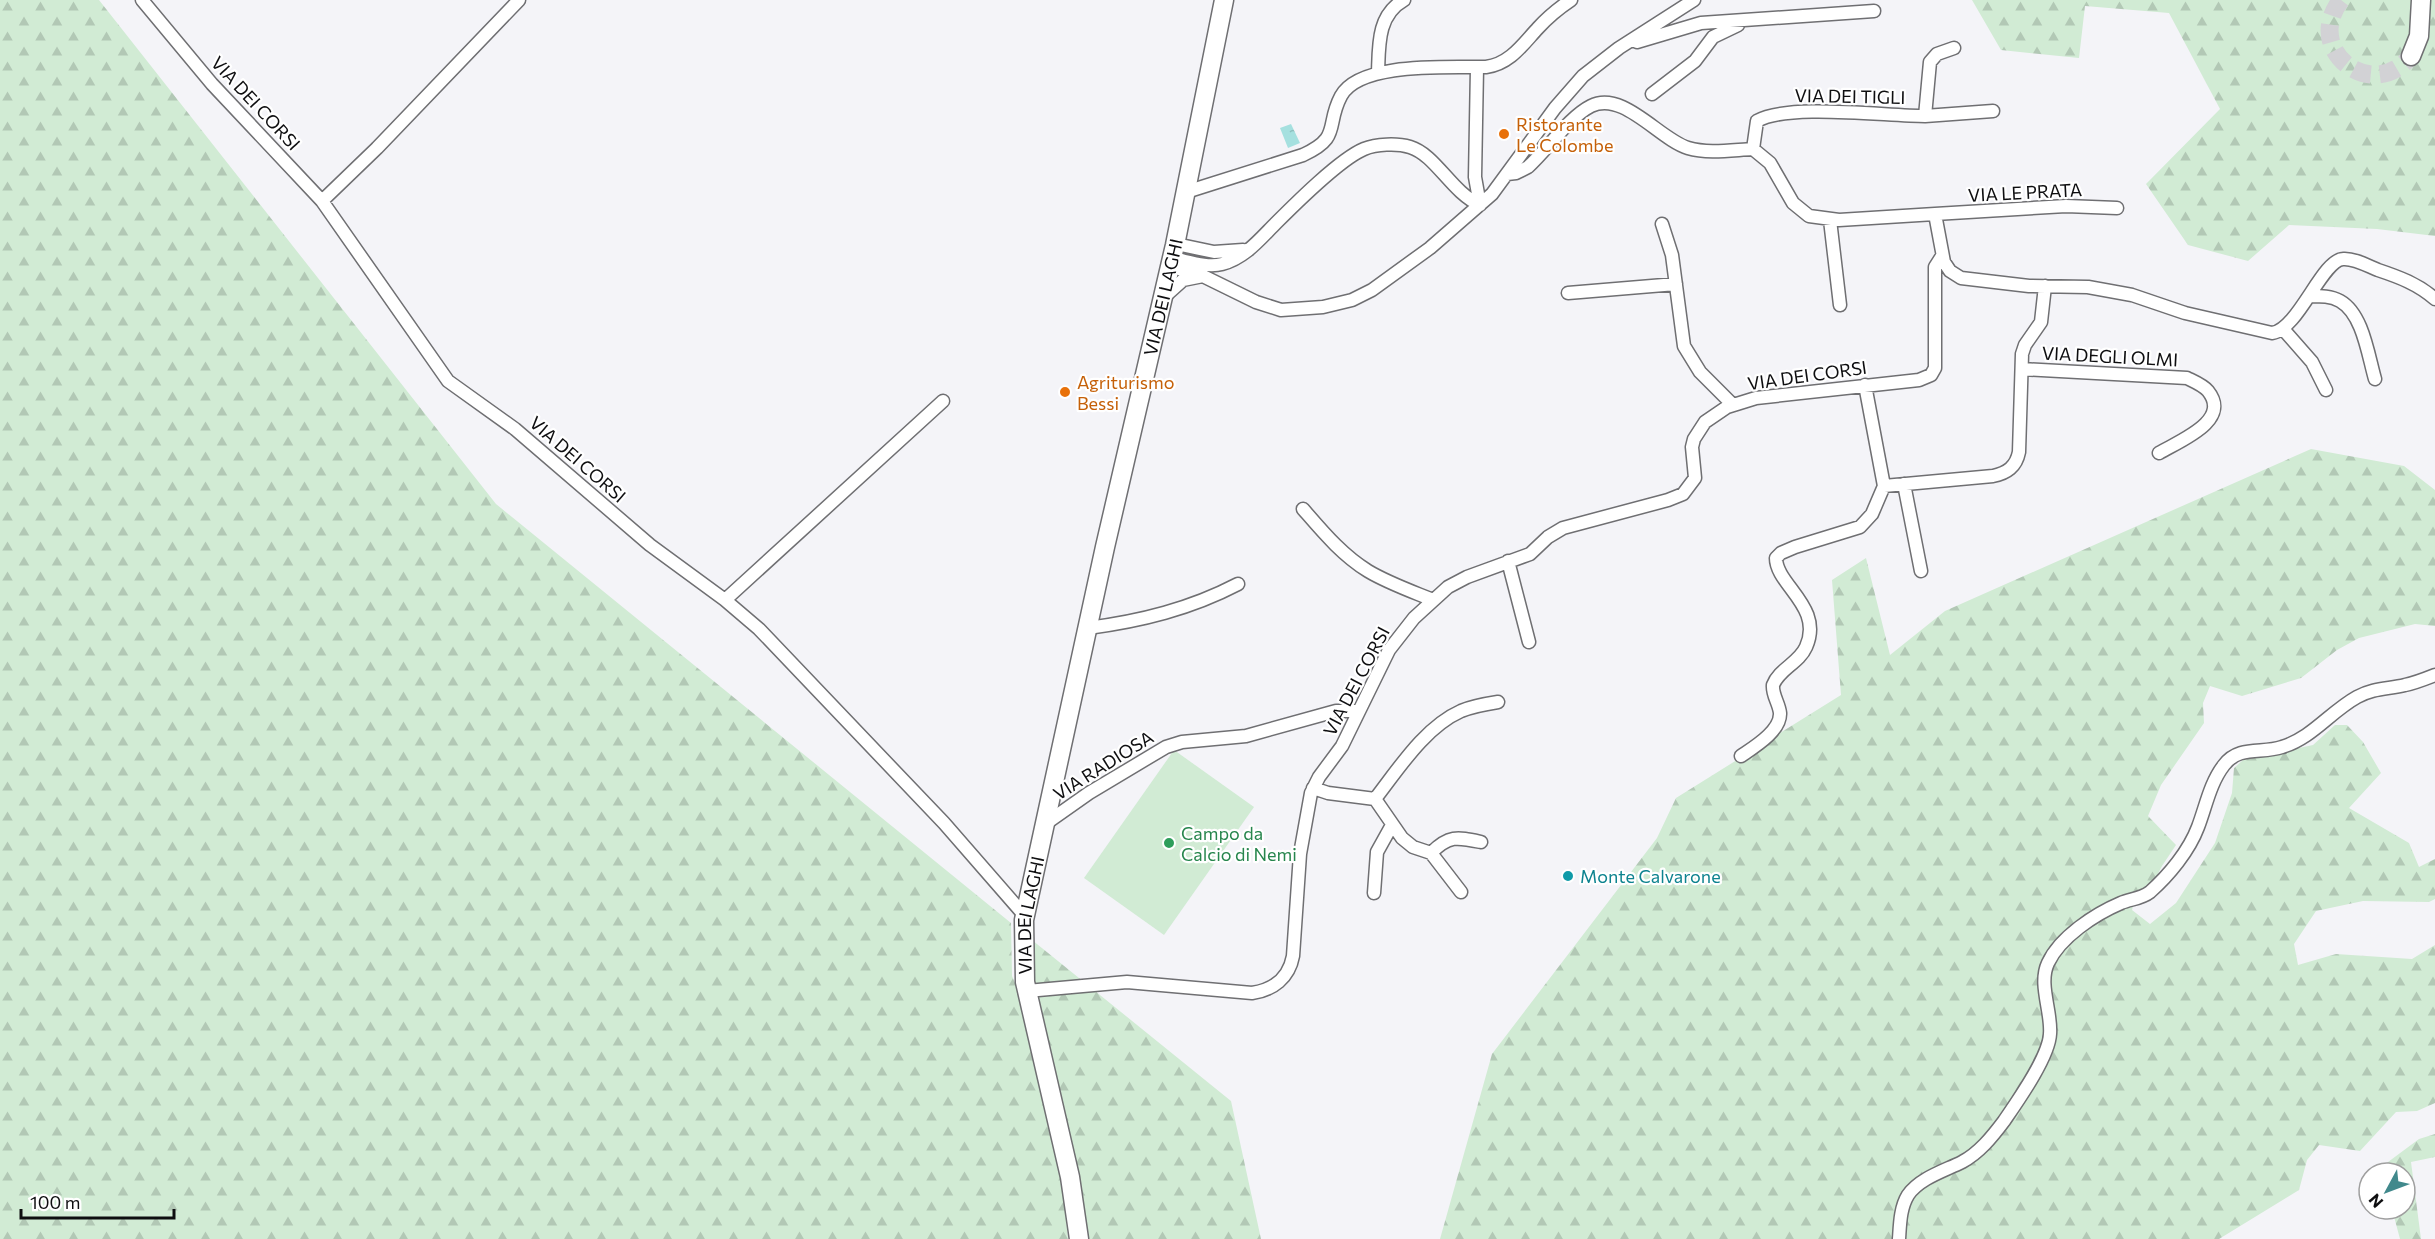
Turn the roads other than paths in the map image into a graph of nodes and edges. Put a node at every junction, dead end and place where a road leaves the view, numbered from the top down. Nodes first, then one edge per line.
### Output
1 (142, 0) edge
2 (519, 0) edge
3 (1224, 0) edge
4 (1404, 0) edge
5 (1571, 0) edge
6 (1694, 0) edge
7 (2421, 0) edge
8 (1874, 11) dead end
9 (1750, 20) junction
10 (1693, 25) junction
11 (1706, 45) junction
12 (1619, 48) junction
13 (1954, 48) dead end
14 (2413, 53) tunnel mouth
15 (1477, 68) junction
16 (1378, 73) junction
17 (1652, 94) dead end
18 (1993, 111) dead end
19 (1924, 116) junction
20 (1753, 149) junction
21 (1507, 174) junction
22 (1186, 192) junction
23 (322, 201) junction
24 (1480, 205) junction
25 (2117, 208) dead end
26 (1935, 214) junction
27 (1830, 220) junction
28 (1662, 224) dead end
29 (1173, 256) junction
30 (1942, 256) junction
31 (1203, 276) junction
32 (1676, 284) junction
33 (2045, 286) junction
34 (1568, 293) dead end
35 (2311, 296) junction
36 (1163, 298) junction
37 (2435, 299) edge
38 (1840, 305) dead end
39 (2283, 328) junction
40 (2022, 369) junction
41 (2375, 379) dead end
42 (1865, 385) junction
43 (2326, 390) dead end
44 (943, 401) dead end
45 (1733, 405) junction
46 (2159, 453) dead end
47 (1905, 484) junction
48 (1884, 486) junction
49 (1303, 509) dead end
50 (1508, 561) junction
51 (1922, 571) dead end
52 (1238, 584) dead end
53 (725, 600) junction
54 (1433, 600) junction
55 (1088, 628) junction
56 (1529, 642) dead end
57 (2435, 675) edge
58 (1498, 702) dead end
59 (1359, 711) junction
60 (1741, 756) dead end
61 (1313, 788) junction
62 (1375, 799) junction
63 (1045, 824) junction
64 (1392, 825) junction
65 (1481, 842) dead end
66 (1431, 853) junction
67 (1461, 892) dead end
68 (1374, 893) dead end
69 (1025, 916) junction
70 (1027, 992) junction
71 (1079, 1239) edge
72 (1899, 1239) edge

1 - 23 street, VIA DEI CORSI
2 - 23 street
3 - 22 main road, VIA DEI LAGHI
4 - 16 street
5 - 15 street
6 - 12 street
7 - 14 main road
8 - 9 street
9 - 10 street
9 - 11 street
10 - 11 street
10 - 12 street
11 - 17 street
12 - 21 street
13 - 19 street, VIA DEI TIGLI
15 - 16 street
15 - 24 street
16 - 22 street
18 - 19 street
19 - 20 street, VIA DEI TIGLI
20 - 21 street
20 - 27 street, VIA LE PRATA
21 - 24 street
22 - 29 main road, VIA DEI LAGHI
23 - 53 street, VIA DEI CORSI
24 - 29 street
24 - 31 street
25 - 26 street, VIA LE PRATA
26 - 27 street, VIA LE PRATA
26 - 30 street
27 - 38 street
28 - 32 street
29 - 31 street
29 - 36 main road, VIA DEI LAGHI
30 - 33 street
30 - 42 street, VIA DEI CORSI
31 - 36 street
32 - 34 street
32 - 45 street
33 - 39 street
33 - 40 street
35 - 37 street
35 - 39 street
35 - 41 street
36 - 55 main road, VIA DEI LAGHI
39 - 43 street
40 - 46 street, VIA DEGLI OLMI
40 - 47 street
42 - 45 street, VIA DEI CORSI
42 - 48 street
44 - 53 street
45 - 50 street, VIA DEI CORSI
47 - 48 street
47 - 51 street
48 - 60 street
49 - 54 street
50 - 54 street, VIA DEI CORSI
50 - 56 street
52 - 55 street
53 - 69 street, VIA DEI CORSI
54 - 59 street, VIA DEI CORSI
55 - 63 main road, VIA DEI LAGHI
57 - 72 street
58 - 62 street
59 - 61 street, VIA DEI CORSI
59 - 63 street, VIA RADIOSA
61 - 62 street
61 - 70 street, VIA DEI CORSI
62 - 64 street
63 - 69 main road, VIA DEI LAGHI
64 - 66 street
64 - 68 street
65 - 66 street
66 - 67 street
69 - 70 main road, VIA DEI LAGHI
70 - 71 main road, VIA DEI LAGHI

